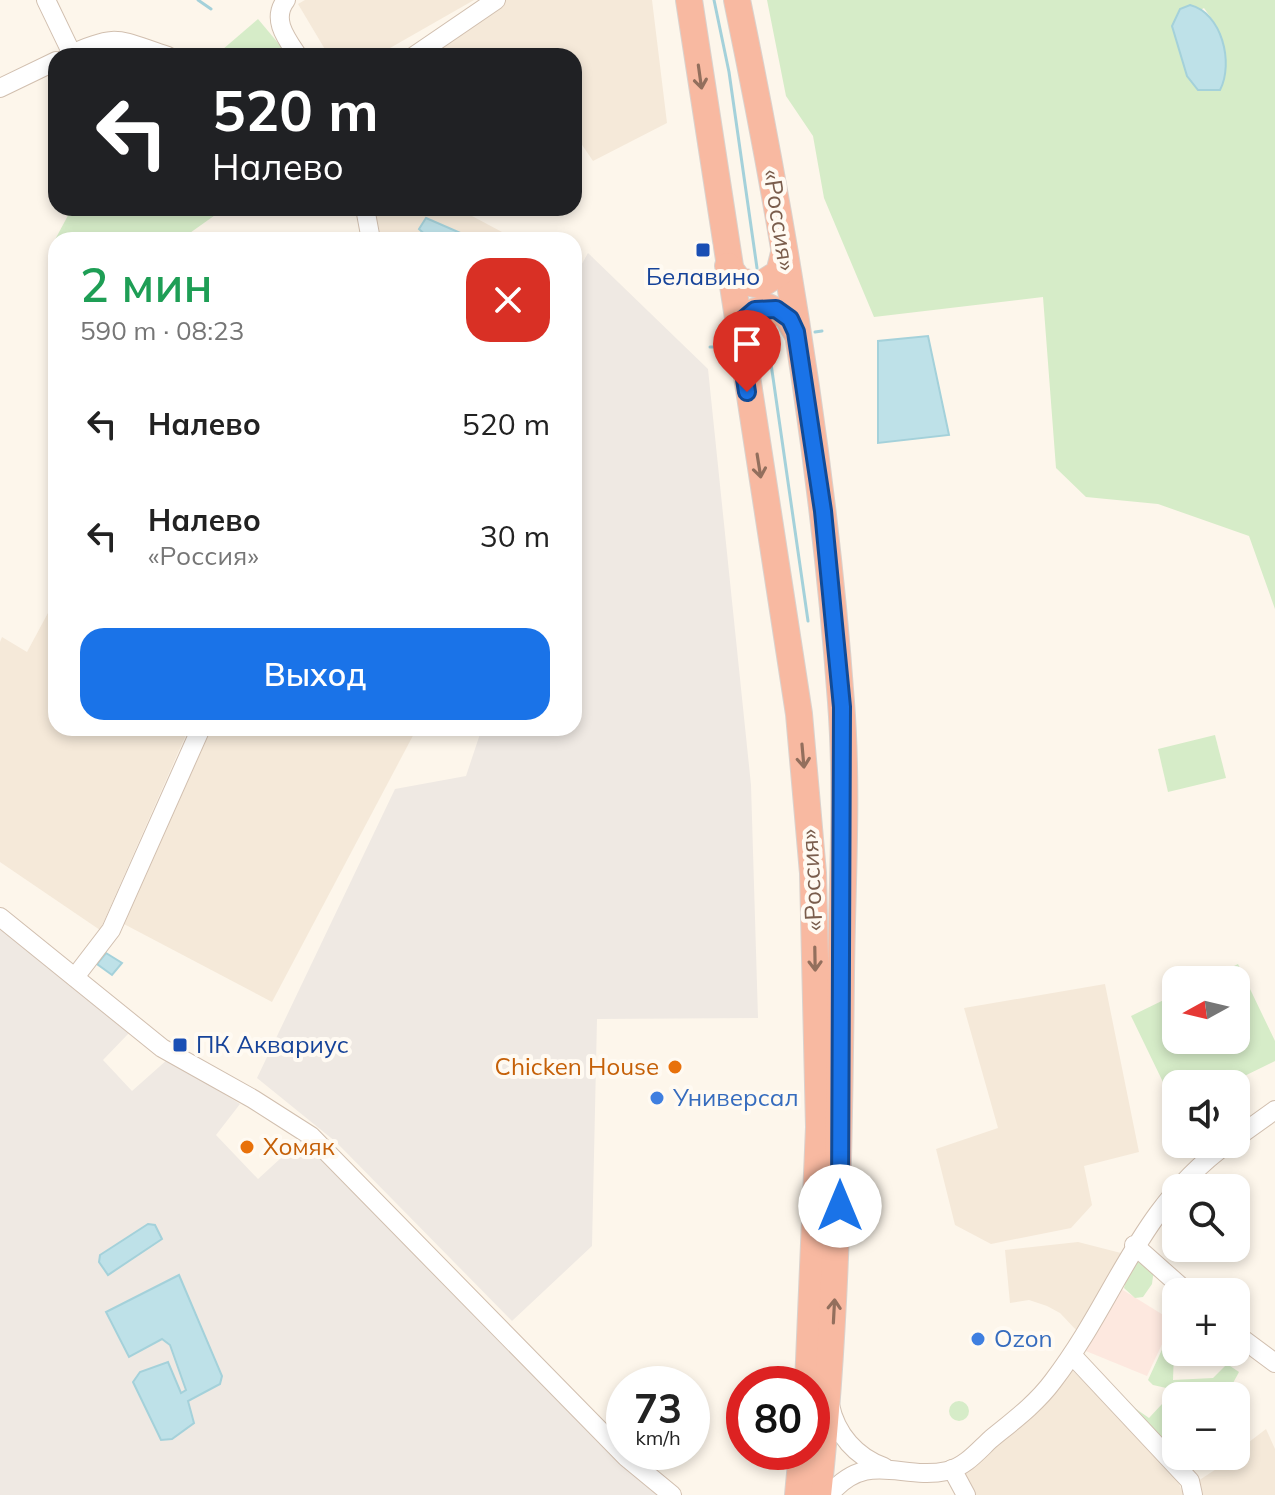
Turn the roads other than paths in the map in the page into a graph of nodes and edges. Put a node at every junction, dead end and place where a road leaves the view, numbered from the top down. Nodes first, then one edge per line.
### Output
1 (46, 0) edge
2 (286, 0) edge
3 (496, 0) edge
4 (689, 0) edge
5 (737, 0) edge
6 (62, 48) edge
7 (85, 48) edge
8 (143, 48) edge
9 (293, 48) edge
10 (426, 48) edge
11 (48, 65) edge
12 (0, 88) edge
13 (785, 252) junction
14 (728, 266) junction
15 (796, 332) junction
16 (738, 334) junction
17 (197, 736) edge
18 (0, 917) edge
19 (75, 977) junction
20 (818, 1095) junction
21 (1275, 1110) edge
22 (1250, 1128) edge
23 (1210, 1158) edge
24 (1134, 1245) junction
25 (1171, 1278) edge
26 (1250, 1344) edge
27 (1072, 1355) junction
28 (1275, 1363) edge
29 (800, 1366) edge
30 (817, 1366) edge
31 (821, 1366) edge
32 (830, 1408) edge
33 (887, 1467) junction
34 (952, 1469) junction
35 (791, 1470) edge
36 (800, 1470) edge
37 (818, 1470) edge
38 (672, 1495) edge
39 (789, 1495) edge
40 (798, 1495) edge
41 (818, 1495) edge
42 (829, 1495) edge
43 (966, 1495) edge
44 (1193, 1495) edge

1 - 6 street
2 - 9 street
3 - 10 street
4 -> 14 highway, «Россия»
5 - 13 highway, «Россия»
7 - 8 street
11 - 12 street
13 - 14 highway
13 - 15 highway, «Россия»
14 - 16 highway, «Россия»
15 - 16 highway
31 -> 15 highway, «Россия»
16 -> 20 highway, «Россия»
17 - 19 street
18 - 19 street
19 - 38 street
20 - 29 highway
20 - 30 highway, «Россия»
21 - 22 street
23 - 24 street
24 - 25 street
24 - 27 street
26 - 28 street
27 - 34 street
27 - 44 street
32 - 33 street
33 - 34 street
33 - 42 street
34 - 43 street
35 - 39 highway
36 - 40 highway
37 - 41 highway, «Россия»

